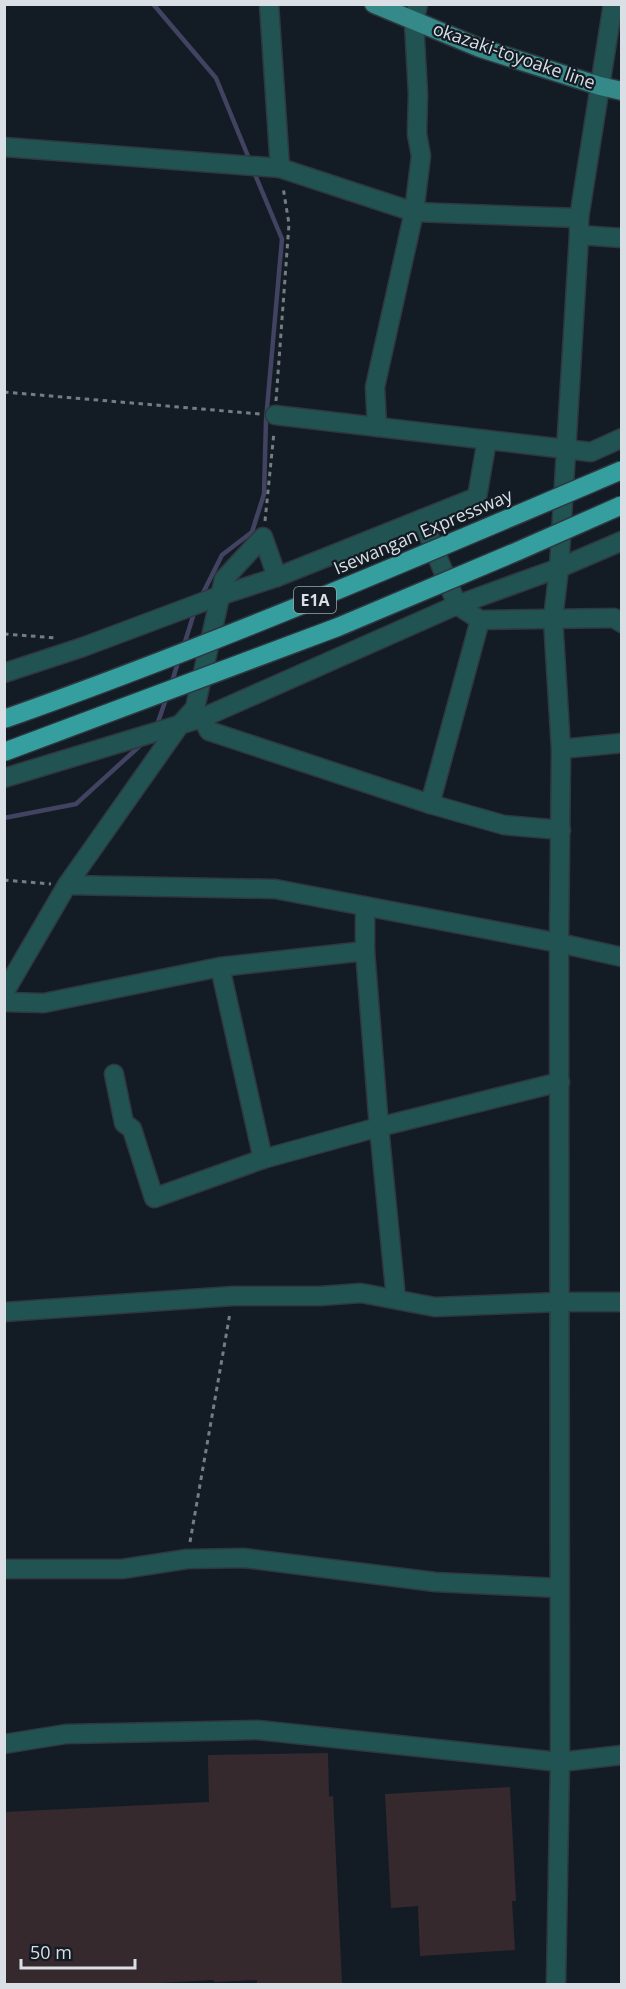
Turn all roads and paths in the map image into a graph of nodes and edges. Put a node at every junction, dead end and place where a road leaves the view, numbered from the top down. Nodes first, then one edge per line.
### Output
1 (269, 4) edge
2 (374, 4) edge
3 (614, 4) edge
4 (416, 13) edge
5 (600, 86) junction
6 (621, 91) edge
7 (4, 147) edge
8 (280, 168) junction
9 (414, 212) junction
10 (579, 226) junction
11 (621, 238) edge
12 (4, 392) edge
13 (275, 415) junction
14 (377, 427) junction
15 (621, 438) edge
16 (487, 440) junction
17 (566, 449) junction
18 (621, 470) edge
19 (621, 505) edge
20 (422, 519) junction
21 (263, 537) junction
22 (621, 541) edge
23 (559, 568) junction
24 (277, 577) junction
25 (219, 596) junction
26 (457, 605) junction
27 (553, 619) junction
28 (480, 620) junction
29 (621, 623) edge
30 (4, 634) edge
31 (61, 639) dead end
32 (4, 673) edge
33 (4, 718) edge
34 (202, 718) junction
35 (179, 726) junction
36 (621, 743) edge
37 (561, 748) junction
38 (4, 752) edge
39 (4, 778) edge
40 (430, 804) junction
41 (561, 830) junction
42 (4, 880) edge
43 (67, 885) junction
44 (365, 906) junction
45 (559, 943) junction
46 (365, 951) junction
47 (621, 957) edge
48 (220, 967) junction
49 (4, 993) edge
50 (4, 1002) edge
51 (114, 1074) dead end
52 (560, 1082) junction
53 (379, 1127) junction
54 (263, 1159) junction
55 (233, 1296) junction
56 (396, 1299) junction
57 (560, 1302) junction
58 (621, 1302) edge
59 (4, 1312) edge
60 (187, 1559) junction
61 (4, 1569) edge
62 (559, 1588) junction
63 (4, 1744) edge
64 (621, 1755) edge
65 (560, 1762) junction
66 (556, 1984) edge

1 - 8 street
2 - 4 main road, okazaki-toyoake line
3 - 5 street
4 - 5 main road, okazaki-toyoake line
4 - 9 street
5 - 6 main road, okazaki-toyoake line
5 - 10 street
7 - 8 street
8 - 9 street
8 - 13 path
9 - 10 street
9 - 14 street
10 - 11 street
10 - 17 street
12 - 13 path
13 - 14 street
13 - 21 path
14 - 16 street
15 - 17 street
16 - 17 street
16 - 20 street
17 - 23 street
18 - 33 highway, Isewangan Expressway / E1A, bridge
19 - 38 highway, E1A, bridge
20 - 24 street
20 - 26 street
21 - 24 street
21 - 25 street
22 - 23 street
23 - 26 street
23 - 27 street
24 - 25 street
25 - 32 street
25 - 35 street
26 - 28 street
26 - 34 street
27 - 28 street
27 - 29 street
27 - 37 street
28 - 40 street
30 - 31 path
34 - 35 street
34 - 40 street
35 - 39 street
35 - 43 street
36 - 37 street
37 - 41 street
40 - 41 street
41 - 45 street
42 - 43 path
43 - 44 street
43 - 49 street
44 - 45 street
44 - 46 street
45 - 47 street
45 - 52 street
46 - 48 street
46 - 53 street
48 - 50 street
48 - 54 street
51 - 54 street
52 - 53 street
52 - 57 street
53 - 54 street
53 - 56 street
55 - 56 street
55 - 59 street
55 - 60 path
56 - 57 street
57 - 58 street
57 - 62 street
60 - 61 street
60 - 62 street
62 - 65 street
63 - 65 street
64 - 65 street
65 - 66 street

